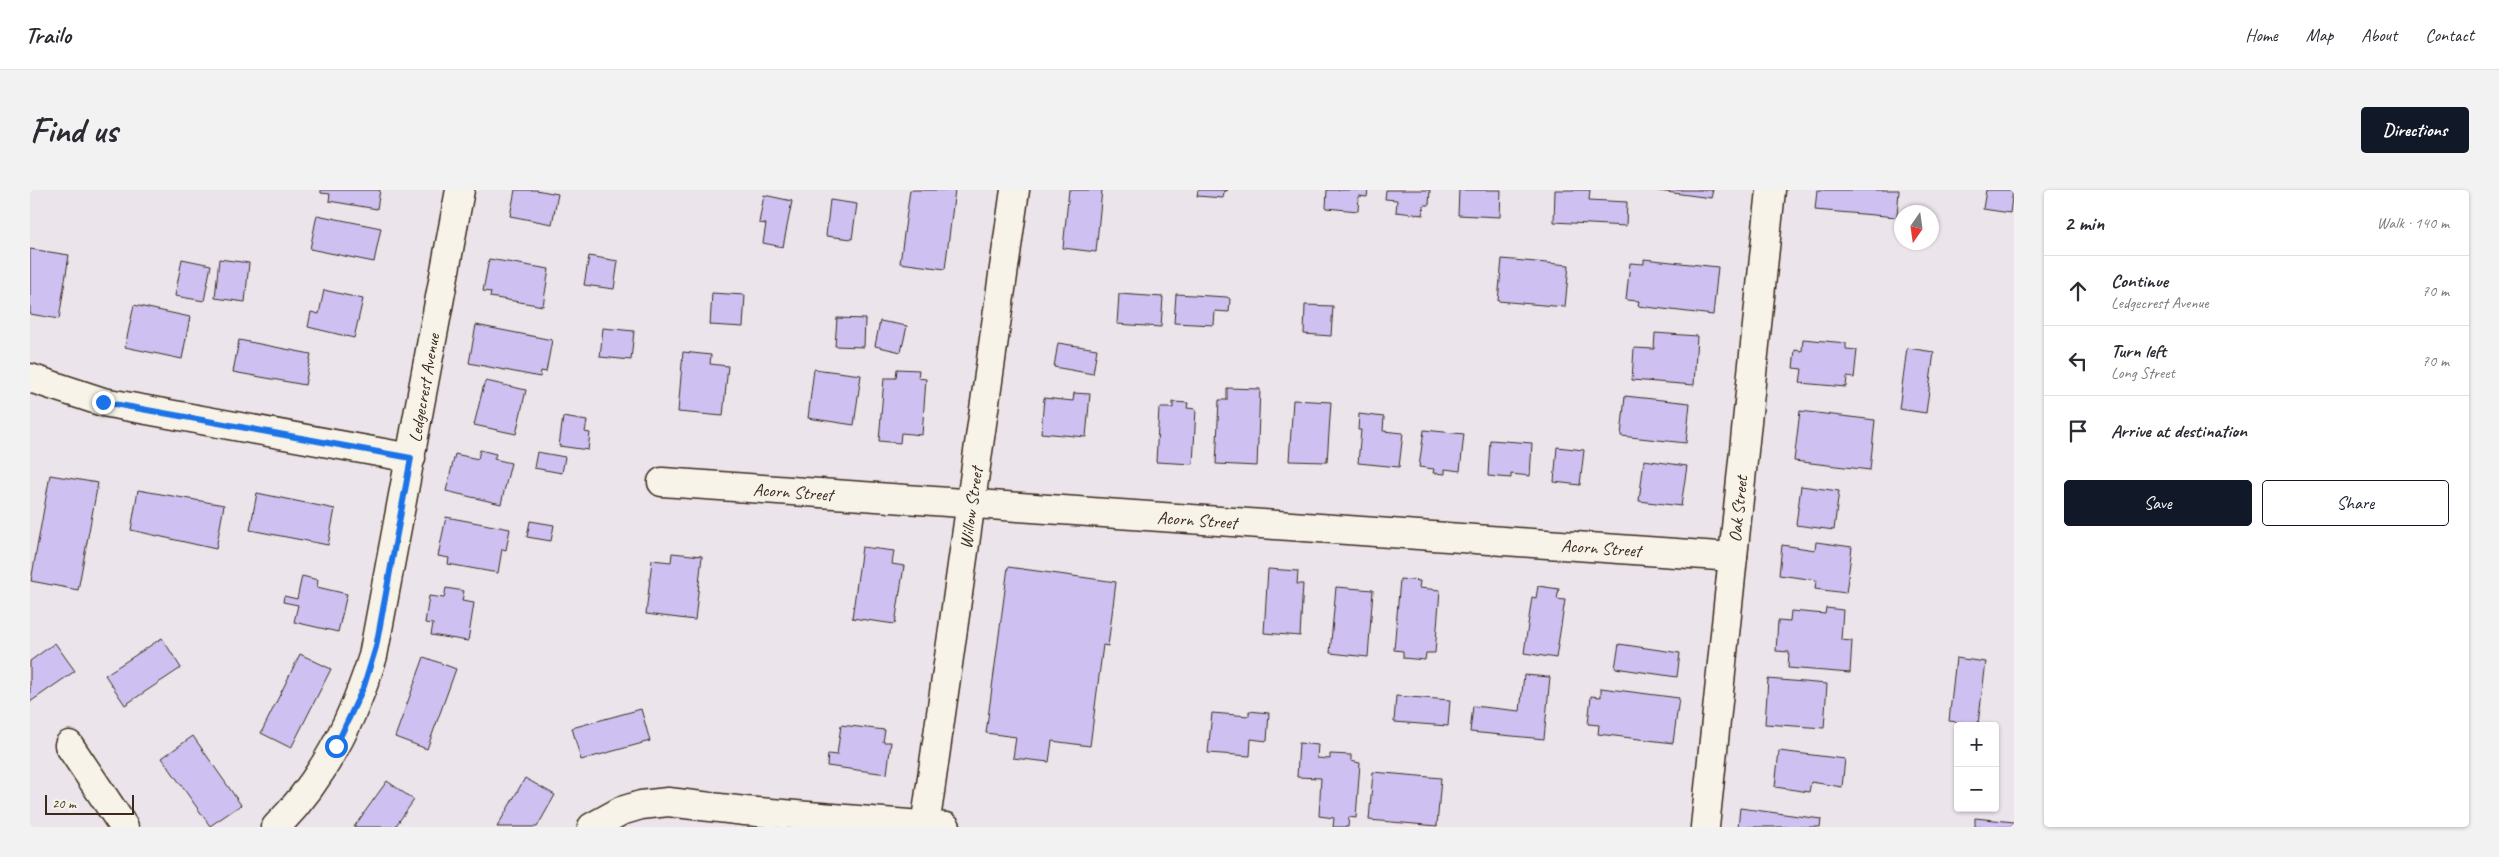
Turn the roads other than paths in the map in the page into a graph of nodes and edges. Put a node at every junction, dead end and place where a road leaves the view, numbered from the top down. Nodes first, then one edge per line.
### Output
1 (460, 190) edge
2 (1015, 190) edge
3 (1771, 190) edge
4 (30, 378) edge
5 (411, 458) junction
6 (662, 482) dead end
7 (971, 504) junction
8 (1733, 557) junction
9 (69, 745) dead end
10 (932, 826) edge
11 (124, 827) edge
12 (276, 827) edge
13 (592, 827) edge
14 (1705, 827) edge

1 - 5 street, Ledgecrest Avenue
2 - 7 street, Willow Street
3 - 8 street, Oak Street
4 - 5 street
5 - 12 street, Ledgecrest Avenue
6 - 7 street, Acorn Street
7 - 8 street, Acorn Street
7 - 10 street, Willow Street
8 - 14 street, Oak Street
9 - 11 street
10 - 13 street

